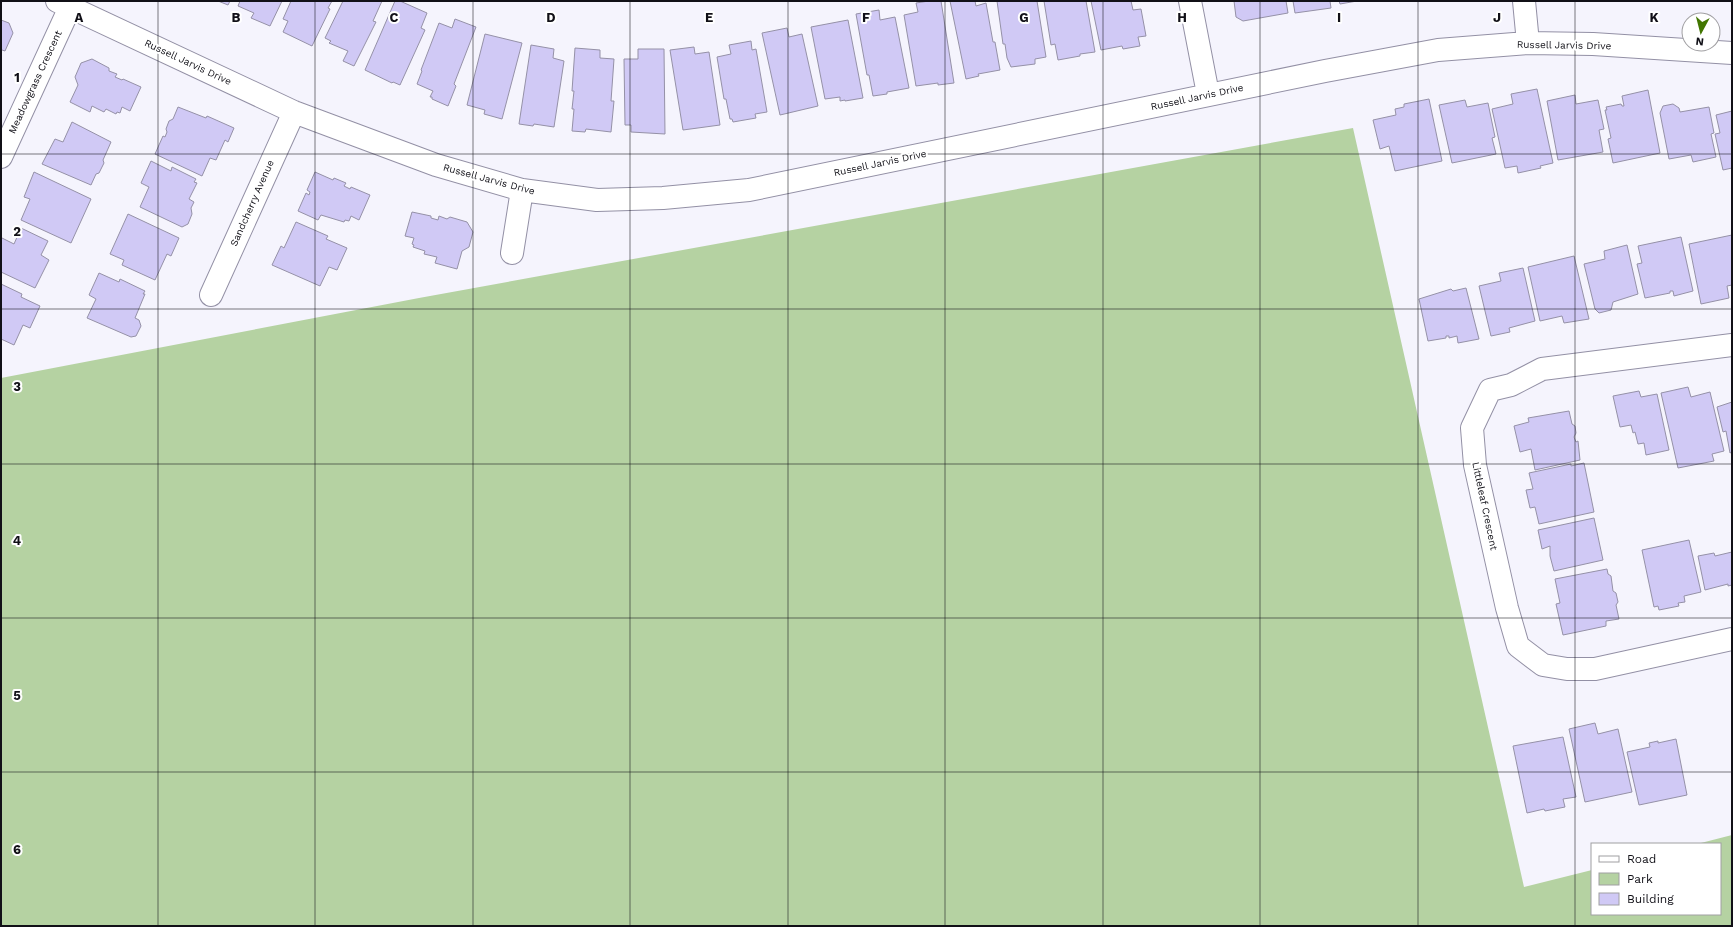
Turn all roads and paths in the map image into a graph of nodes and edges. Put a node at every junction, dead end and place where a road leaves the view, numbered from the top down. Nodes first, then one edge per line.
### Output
1 (1190, 1) edge
2 (1524, 1) edge
3 (64, 4) edge
4 (1528, 43) junction
5 (1732, 53) edge
6 (1208, 94) junction
7 (294, 112) junction
8 (1, 157) edge
9 (522, 190) junction
10 (512, 253) dead end
11 (211, 295) dead end
12 (1732, 345) edge
13 (1732, 639) edge

1 - 6 street
2 - 4 street
3 - 7 street, Russell Jarvis Drive
3 - 8 street, Meadowgrass Crescent
4 - 5 street, Russell Jarvis Drive
4 - 6 street, Russell Jarvis Drive
6 - 9 street, Russell Jarvis Drive
7 - 9 street, Russell Jarvis Drive
7 - 11 street, Sandcherry Avenue
9 - 10 street
12 - 13 street, Littleleaf Crescent

